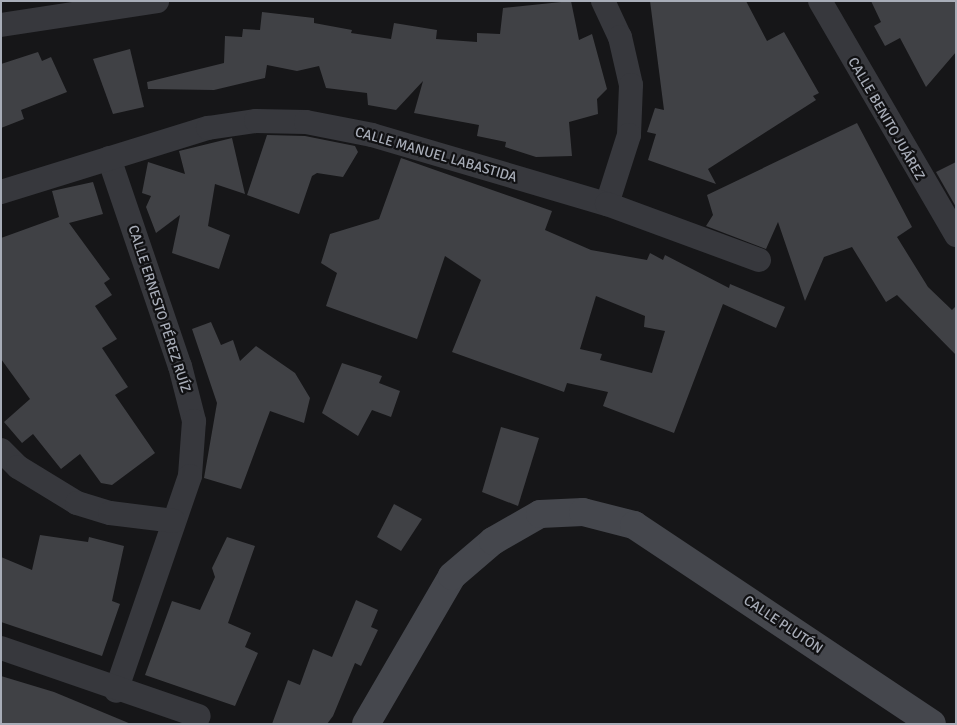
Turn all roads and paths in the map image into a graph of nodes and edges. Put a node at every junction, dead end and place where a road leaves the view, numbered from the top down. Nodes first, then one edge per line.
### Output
1 (157, 1) edge
2 (603, 1) edge
3 (820, 1) edge
4 (1, 25) edge
5 (109, 158) junction
6 (1, 192) edge
7 (608, 204) junction
8 (956, 235) edge
9 (759, 260) dead end
10 (1, 450) edge
11 (174, 521) junction
12 (1, 648) edge
13 (116, 691) junction
14 (199, 716) dead end
15 (366, 724) edge
16 (932, 724) edge

1 - 4 street
2 - 7 street
3 - 8 street, CALLE BENITO JUÁREZ
5 - 6 street, CALLE MANUEL LABASTIDA
5 - 7 street, CALLE MANUEL LABASTIDA
5 - 11 street, CALLE ERNESTO PÉREZ RUÍZ
7 - 9 street, CALLE MANUEL LABASTIDA
10 - 11 street
11 - 13 street, CALLE ERNESTO PÉREZ RUÍZ
12 - 13 street
13 - 14 street
15 - 16 street, CALLE PLUTÓN

